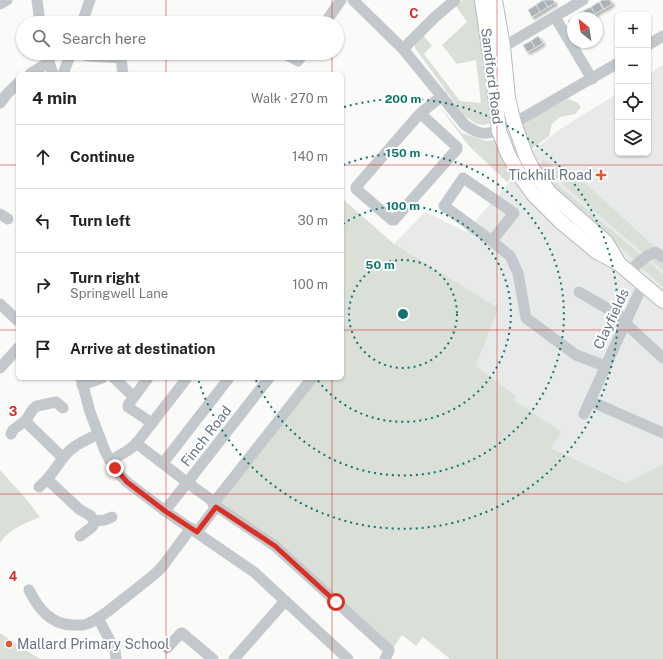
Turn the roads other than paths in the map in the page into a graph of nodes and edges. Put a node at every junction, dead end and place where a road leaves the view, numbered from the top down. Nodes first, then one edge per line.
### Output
1 (7, 0) edge
2 (37, 0) edge
3 (90, 0) edge
4 (341, 0) edge
5 (354, 0) edge
6 (455, 0) edge
7 (482, 0) edge
8 (495, 0) edge
9 (583, 0) edge
10 (0, 4) edge
11 (39, 16) edge
12 (84, 16) edge
13 (330, 16) edge
14 (555, 17) junction
15 (663, 36) edge
16 (651, 43) edge
17 (503, 47) junction
18 (403, 49) junction
19 (45, 60) edge
20 (48, 60) edge
21 (69, 60) edge
22 (121, 60) edge
23 (615, 65) edge
24 (32, 72) edge
25 (52, 72) edge
26 (64, 72) edge
27 (123, 72) edge
28 (592, 79) junction
29 (16, 85) edge
30 (442, 96) junction
31 (0, 103) edge
32 (421, 114) junction
33 (514, 123) junction
34 (499, 131) junction
35 (492, 241) junction
36 (663, 257) edge
37 (618, 263) junction
38 (629, 272) junction
39 (643, 284) junction
40 (579, 292) dead end
41 (663, 301) edge
42 (0, 304) edge
43 (16, 319) edge
44 (626, 321) junction
45 (16, 350) edge
46 (663, 358) edge
47 (605, 366) junction
48 (0, 368) edge
49 (116, 380) edge
50 (147, 380) edge
51 (185, 380) edge
52 (227, 380) edge
53 (267, 380) edge
54 (310, 380) edge
55 (82, 381) edge
56 (134, 397) junction
57 (590, 401) junction
58 (63, 408) dead end
59 (584, 414) dead end
60 (24, 421) junction
61 (152, 423) junction
62 (11, 434) dead end
63 (98, 434) junction
64 (663, 434) edge
65 (136, 443) junction
66 (63, 458) junction
67 (110, 461) junction
68 (163, 463) junction
69 (188, 483) junction
70 (215, 504) junction
71 (165, 511) junction
72 (112, 517) dead end
73 (94, 521) junction
74 (194, 530) junction
75 (80, 536) dead end
76 (29, 590) dead end
77 (285, 601) junction
78 (98, 618) junction
79 (167, 648) dead end
80 (116, 659) edge
81 (213, 659) edge
82 (234, 659) edge
83 (348, 659) edge
84 (385, 659) edge

1 - 10 street
2 - 11 street
3 - 12 street
4 - 13 street
5 - 18 street
6 - 18 street
7 - 34 main road, Sandford Road
8 - 17 main road, Sandford Road
9 - 14 street
14 - 17 street
14 - 28 street
15 - 16 street
17 - 33 main road, Sandford Road
18 - 30 street
19 - 24 street
20 - 25 street
21 - 26 street
22 - 27 street
23 - 28 street
28 - 33 street
29 - 31 street
30 - 32 street
30 - 34 street
32 - 32 street
33 - 34 main road, Sandford Road
33 - 37 main road
34 - 37 main road
35 - 35 street
35 - 47 street, Clayfields
36 - 38 street
37 - 38 main road
38 - 39 main road
39 - 41 main road
39 - 44 street, Clayfields
40 - 44 street
42 - 43 street
44 - 46 street
44 - 47 street, Clayfields
45 - 48 street
47 - 57 street, Clayfields
49 - 56 street
50 - 56 street
51 - 61 street
52 - 68 street
53 - 69 street, Finch Road
54 - 70 street
55 - 63 street
56 - 61 street
57 - 59 street, Clayfields
57 - 64 street
58 - 60 street
60 - 62 street
60 - 66 street
61 - 65 street
63 - 66 street
63 - 67 street
65 - 67 street
65 - 68 street
66 - 73 street
67 - 71 street
68 - 69 street
69 - 70 street
69 - 71 street, Finch Road
70 - 74 street
70 - 84 street
71 - 74 street
72 - 73 street
73 - 75 street
74 - 77 street
74 - 78 street
76 - 78 street
77 - 82 street
77 - 83 street
78 - 80 street
79 - 81 street

